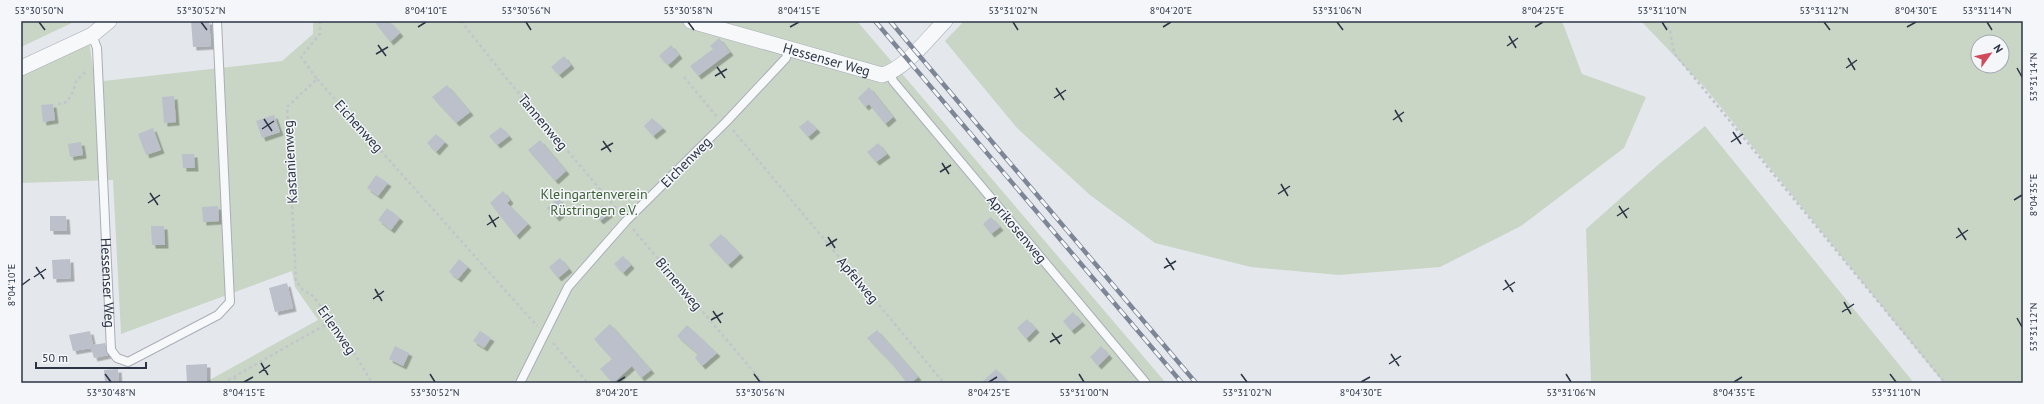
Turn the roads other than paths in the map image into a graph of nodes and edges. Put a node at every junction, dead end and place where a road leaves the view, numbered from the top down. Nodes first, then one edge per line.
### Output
1 (109, 21) edge
2 (217, 21) edge
3 (691, 21) edge
4 (945, 21) edge
5 (94, 41) junction
6 (788, 50) junction
7 (21, 68) edge
8 (890, 73) junction
9 (520, 383) edge
10 (1146, 383) edge

1 - 5 street
2 - 5 lane, Hessenser Weg
3 - 6 street, Hessenser Weg
4 - 8 street, Hessenser Weg
5 - 7 street
6 - 8 street, Hessenser Weg
6 - 9 lane, Eichenweg
8 - 10 lane, Aprikosenweg

